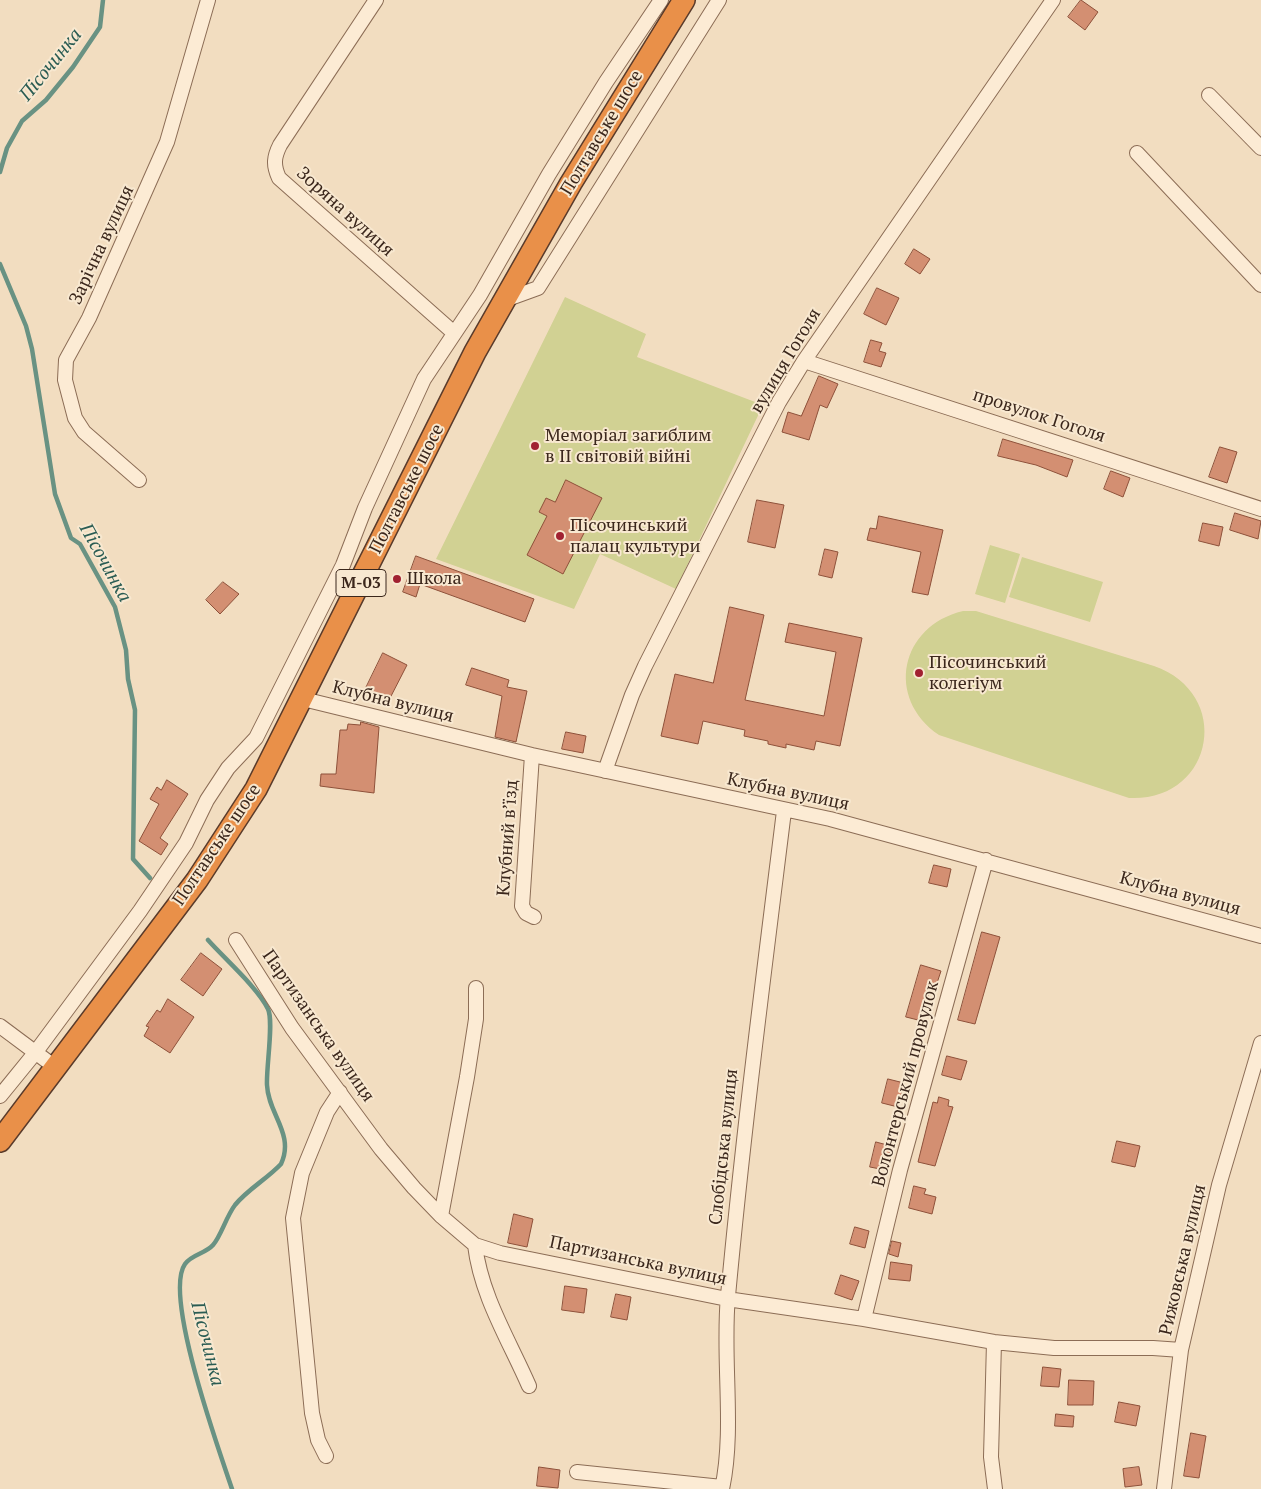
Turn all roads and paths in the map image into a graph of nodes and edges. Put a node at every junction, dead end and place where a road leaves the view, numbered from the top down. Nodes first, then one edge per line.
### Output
1 (208, 0) edge
2 (376, 0) edge
3 (661, 0) edge
4 (684, 0) edge
5 (719, 0) edge
6 (1053, 0) edge
7 (1208, 95) dead end
8 (1261, 148) edge
9 (1137, 153) dead end
10 (1261, 285) edge
11 (505, 300) junction
12 (454, 333) junction
13 (804, 361) junction
14 (139, 480) dead end
15 (1261, 509) edge
16 (302, 699) junction
17 (532, 755) junction
18 (605, 772) junction
19 (784, 811) junction
20 (986, 860) junction
21 (534, 917) dead end
22 (1261, 936) edge
23 (236, 940) dead end
24 (476, 988) dead end
25 (0, 1026) edge
26 (1261, 1043) edge
27 (35, 1053) junction
28 (55, 1067) junction
29 (340, 1092) junction
30 (0, 1096) edge
31 (0, 1141) edge
32 (441, 1216) junction
33 (475, 1245) junction
34 (727, 1299) junction
35 (864, 1319) junction
36 (994, 1342) junction
37 (1181, 1350) junction
38 (529, 1386) dead end
39 (326, 1456) dead end
40 (577, 1472) dead end
41 (722, 1488) edge
42 (995, 1489) edge
43 (1164, 1489) edge

1 - 14 street, Зарічна вулиця
2 - 12 street, Зоряна вулиця
3 - 12 street
4 - 11 highway, Полтавське шосе / М-03
5 - 11 street
6 - 13 street, вулиця Гоголя
7 - 8 street
9 - 10 street
11 - 16 highway, Полтавське шосе / М-03
12 - 27 street
13 - 15 street, провулок Гоголя
13 - 18 street, вулиця Гоголя
16 - 17 street, Клубна вулиця
16 - 28 highway, Полтавське шосе / М-03
17 - 18 street, Клубна вулиця
17 - 21 street, Клубний в’їзд
18 - 19 street, Клубна вулиця
19 - 20 street, Клубна вулиця
19 - 34 street, Слобідська вулиця
20 - 22 street, Клубна вулиця
20 - 35 street, Волонтерський провулок
23 - 29 street, Партизанська вулиця
24 - 32 street
25 - 27 street
26 - 37 street, Рижовська вулиця
27 - 28 street
27 - 30 street
28 - 31 highway, Полтавське шосе / М-03
29 - 32 street, Партизанська вулиця
29 - 39 street
32 - 33 street, Партизанська вулиця
33 - 34 street, Партизанська вулиця
33 - 38 street
34 - 35 street, Партизанська вулиця
34 - 41 street, Слобідська вулиця
35 - 36 street, Партизанська вулиця
36 - 37 street, Партизанська вулиця
36 - 42 street
37 - 43 street, Рижовська вулиця
40 - 41 street

